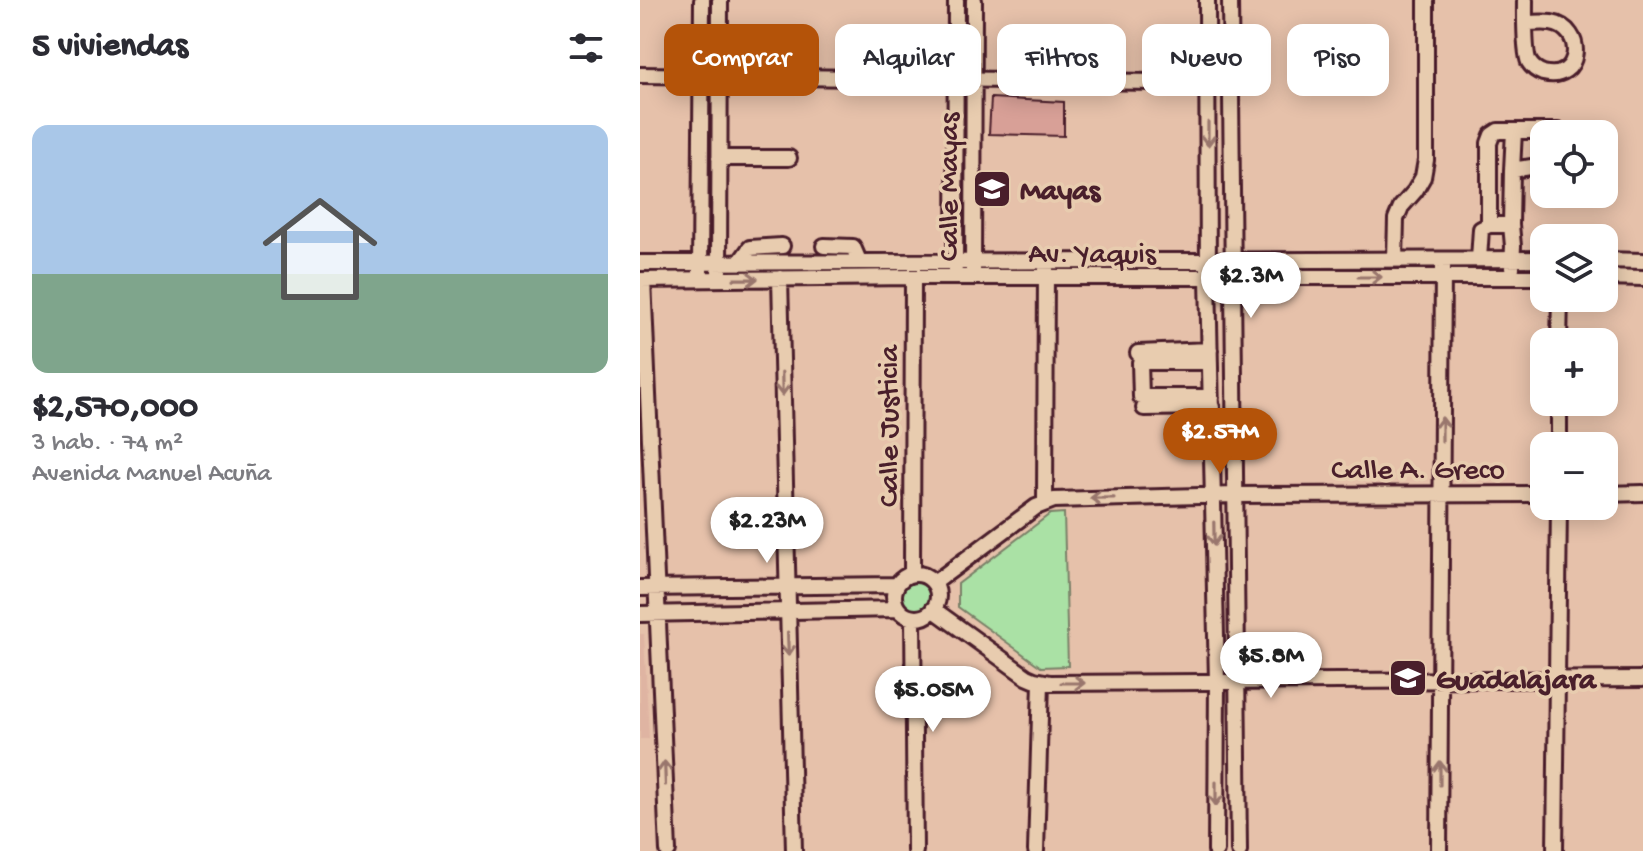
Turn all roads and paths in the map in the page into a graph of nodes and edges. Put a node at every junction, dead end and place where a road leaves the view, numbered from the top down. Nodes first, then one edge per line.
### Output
1 (702, 0) edge
2 (720, 0) edge
3 (956, 0) edge
4 (974, 0) edge
5 (1207, 0) edge
6 (1230, 0) edge
7 (1426, 0) edge
8 (1525, 0) edge
9 (1526, 23) dead end
10 (702, 24) edge
11 (720, 24) edge
12 (956, 24) edge
13 (974, 24) edge
14 (1207, 24) edge
15 (1230, 24) edge
16 (640, 75) edge
17 (664, 75) edge
18 (981, 79) edge
19 (1142, 82) edge
20 (701, 96) edge
21 (720, 96) edge
22 (956, 96) edge
23 (973, 96) edge
24 (1207, 96) edge
25 (1230, 96) edge
26 (1514, 131) junction
27 (1530, 131) edge
28 (719, 158) junction
29 (789, 158) dead end
30 (1530, 167) edge
31 (1512, 170) junction
32 (1489, 225) junction
33 (1511, 225) junction
34 (782, 246) dead end
35 (824, 246) dead end
36 (1231, 259) junction
37 (1395, 259) junction
38 (1443, 259) junction
39 (1479, 259) junction
40 (1513, 259) junction
41 (1530, 259) edge
42 (1046, 260) junction
43 (1208, 260) junction
44 (1618, 260) edge
45 (859, 261) junction
46 (955, 261) junction
47 (973, 261) junction
48 (1643, 261) edge
49 (701, 262) junction
50 (719, 262) junction
51 (740, 262) junction
52 (640, 263) edge
53 (913, 277) junction
54 (1231, 277) junction
55 (1443, 277) junction
56 (1512, 277) junction
57 (1530, 277) edge
58 (1618, 277) edge
59 (780, 278) junction
60 (955, 278) junction
61 (973, 278) junction
62 (1046, 278) junction
63 (1208, 278) junction
64 (1643, 278) edge
65 (700, 279) junction
66 (719, 279) junction
67 (642, 280) edge
68 (1138, 353) dead end
69 (1210, 356) junction
70 (1211, 402) junction
71 (1144, 408) dead end
72 (1643, 493) edge
73 (1442, 494) junction
74 (1530, 494) edge
75 (1618, 494) edge
76 (1213, 495) junction
77 (1235, 495) junction
78 (1045, 502) junction
79 (1559, 520) edge
80 (912, 574) junction
81 (934, 583) junction
82 (896, 585) junction
83 (787, 586) junction
84 (640, 588) edge
85 (657, 588) junction
86 (898, 609) junction
87 (933, 609) junction
88 (787, 610) junction
89 (658, 613) junction
90 (640, 614) edge
91 (913, 618) junction
92 (1557, 679) junction
93 (1643, 679) edge
94 (1441, 680) junction
95 (1217, 681) junction
96 (1238, 681) junction
97 (1041, 682) junction
98 (668, 851) edge
99 (794, 851) edge
100 (915, 851) edge
101 (1036, 851) edge
102 (1216, 851) edge
103 (1239, 851) edge
104 (1439, 851) edge
105 (1555, 851) edge

1 - 10 street
2 - 11 street
3 - 12 street, Calle Mayas
4 - 13 street, Calle Mayas
5 - 14 street
6 - 15 street
7 - 37 street
8 - 9 street
16 - 17 street
18 - 19 street
20 - 49 street
21 - 28 street
22 - 46 street, Calle Mayas
23 - 47 street, Calle Mayas
24 -> 43 street
25 - 36 street
26 - 27 street
26 - 31 street
26 - 32 street
28 - 29 street
28 - 50 street
30 - 31 street
31 - 33 street
32 - 33 street
32 - 39 street
33 - 40 street
34 - 51 street
35 - 45 street
36 - 37 street, Av. Yaquis
36 - 43 street, Av. Yaquis
36 - 54 street
37 - 38 street, Av. Yaquis
38 - 39 street, Av. Yaquis
38 - 55 street
39 - 40 street, Av. Yaquis
40 - 41 street, Av. Yaquis
40 - 56 street
42 - 43 street, Av. Yaquis
42 - 47 street, Av. Yaquis
42 - 62 street
43 - 63 street
44 - 48 street
45 - 46 street
45 - 51 street
46 - 47 street, Av. Yaquis
46 - 60 street, Calle Mayas
47 - 61 street, Calle Mayas
49 - 50 street
49 - 52 street
49 - 65 street
50 - 51 street
50 - 66 street
53 - 59 street, Av. Yaquis
53 - 60 street, Av. Yaquis
53 - 80 street, Calle Justicia
54 -> 55 street, Av. Yaquis
54 - 63 street, Av. Yaquis
54 - 77 street
55 - 56 street, Av. Yaquis
73 -> 55 street
56 - 57 street, Av. Yaquis
58 - 64 street
66 -> 59 street, Av. Yaquis
59 -> 83 street
60 - 61 street, Av. Yaquis
61 - 62 street, Av. Yaquis
62 - 63 street, Av. Yaquis
62 - 78 street
63 - 69 street
65 - 66 street, Av. Yaquis
65 - 67 street, Av. Yaquis
67 - 85 street
68 - 69 street
69 - 70 street
69 - 70 street
70 - 71 street
70 - 76 street
72 - 75 street
73 - 74 street, Calle A. Greco
73 - 77 street, Calle A. Greco
73 - 94 street
76 - 77 street, Calle A. Greco
76 -> 78 street, Calle A. Greco
76 -> 95 street
77 - 96 street
78 - 81 street
79 - 92 street
80 - 81 street
80 - 82 street
81 - 87 street
82 - 83 street
82 - 86 street
83 - 85 street
83 - 88 street
84 - 85 street
85 - 89 street
86 - 88 street
86 - 91 street
87 - 91 street
87 - 97 street
88 - 89 street
88 -> 99 street
89 - 90 street
98 -> 89 street
91 - 100 street
92 - 93 street
92 - 94 street
92 - 105 street
94 - 96 street
104 -> 94 street
95 - 96 street
97 -> 95 street
95 -> 102 street
96 - 103 street
97 - 101 street

